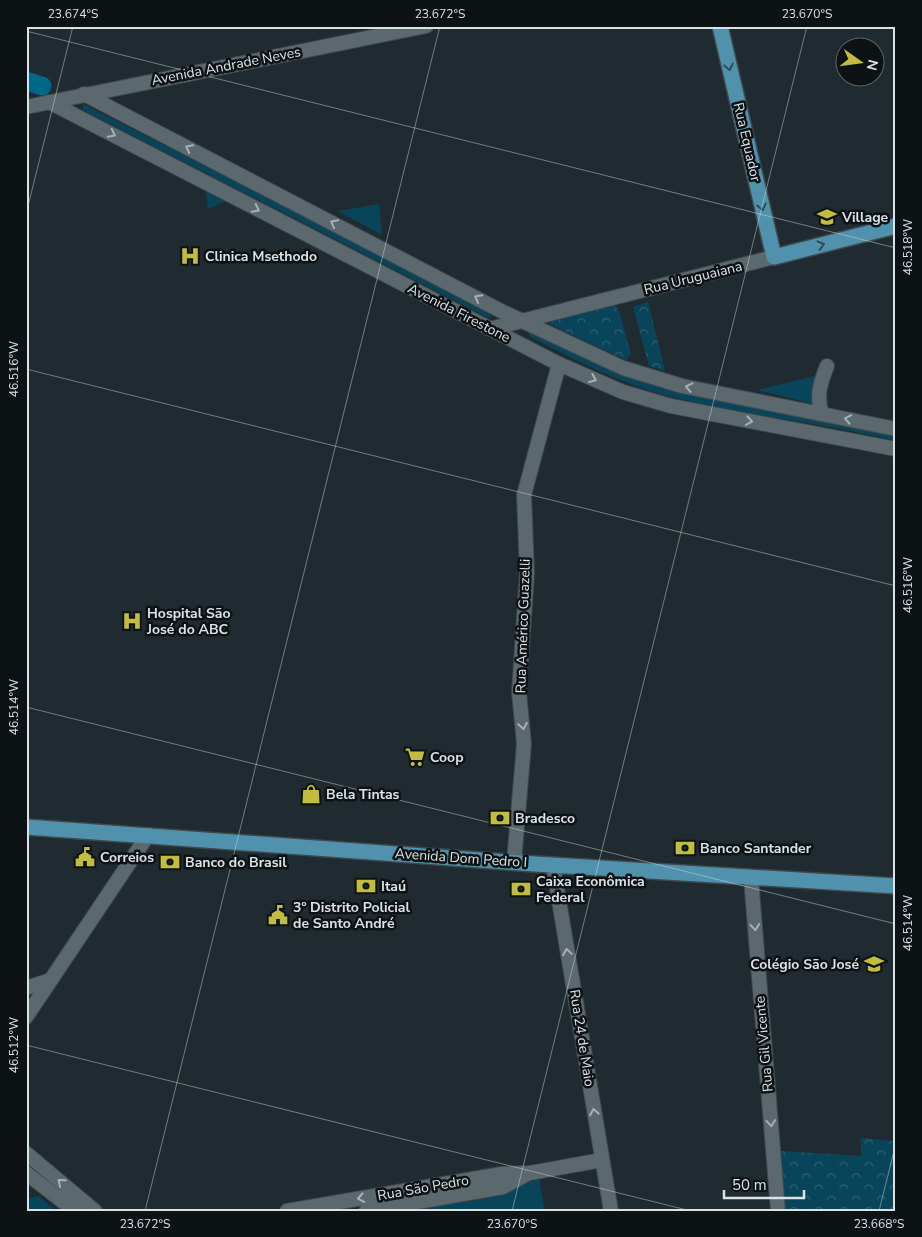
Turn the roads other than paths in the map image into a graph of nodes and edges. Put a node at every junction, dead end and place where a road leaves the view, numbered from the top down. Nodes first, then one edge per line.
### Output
1 (720, 26) edge
2 (419, 27) edge
3 (84, 94) junction
4 (49, 102) junction
5 (26, 107) edge
6 (896, 226) edge
7 (774, 257) junction
8 (521, 321) junction
9 (490, 329) junction
10 (560, 364) junction
11 (827, 366) dead end
12 (822, 414) junction
13 (896, 428) edge
14 (896, 449) edge
15 (26, 827) edge
16 (148, 836) junction
17 (514, 862) junction
18 (553, 865) junction
19 (750, 878) junction
20 (896, 886) edge
21 (51, 980) junction
22 (26, 988) edge
23 (26, 1017) edge
24 (26, 1153) edge
25 (602, 1160) junction
26 (26, 1173) edge
27 (530, 1173) junction
28 (75, 1211) edge
29 (95, 1211) edge
30 (287, 1211) edge
31 (366, 1211) edge
32 (610, 1211) edge
33 (778, 1211) edge

1 -> 7 main road, Rua Equador
2 - 3 street, Avenida Andrade Neves
3 - 4 street, Avenida Andrade Neves
8 -> 3 street, Avenida Firestone
4 - 5 street, Avenida Andrade Neves
4 -> 9 street, Avenida Firestone
7 -> 6 main road, Rua Uruguaiana
7 - 8 street, Rua Uruguaiana
8 - 9 street, Rua Uruguaiana
12 -> 8 street, Avenida Firestone
9 - 10 street, Avenida Firestone
10 -> 14 street, Avenida Firestone
10 -> 17 street, Rua Américo Guazelli
11 - 12 street
13 -> 12 street, Avenida Firestone
15 - 16 main road, Avenida Dom Pedro I
16 - 17 main road, Avenida Dom Pedro I
16 - 21 street
17 - 18 main road, Avenida Dom Pedro I
18 - 19 main road, Avenida Dom Pedro I
25 -> 18 street, Rua 24 de Maio
19 - 20 main road, Avenida Dom Pedro I
19 -> 33 street, Rua Gil Vicente
21 - 22 street
21 - 23 street
29 -> 24 street
25 - 27 street, Rua São Pedro
25 - 32 street, Rua 24 de Maio
26 - 28 street
27 -> 30 street, Rua São Pedro
27 - 31 street, Rua São Pedro

